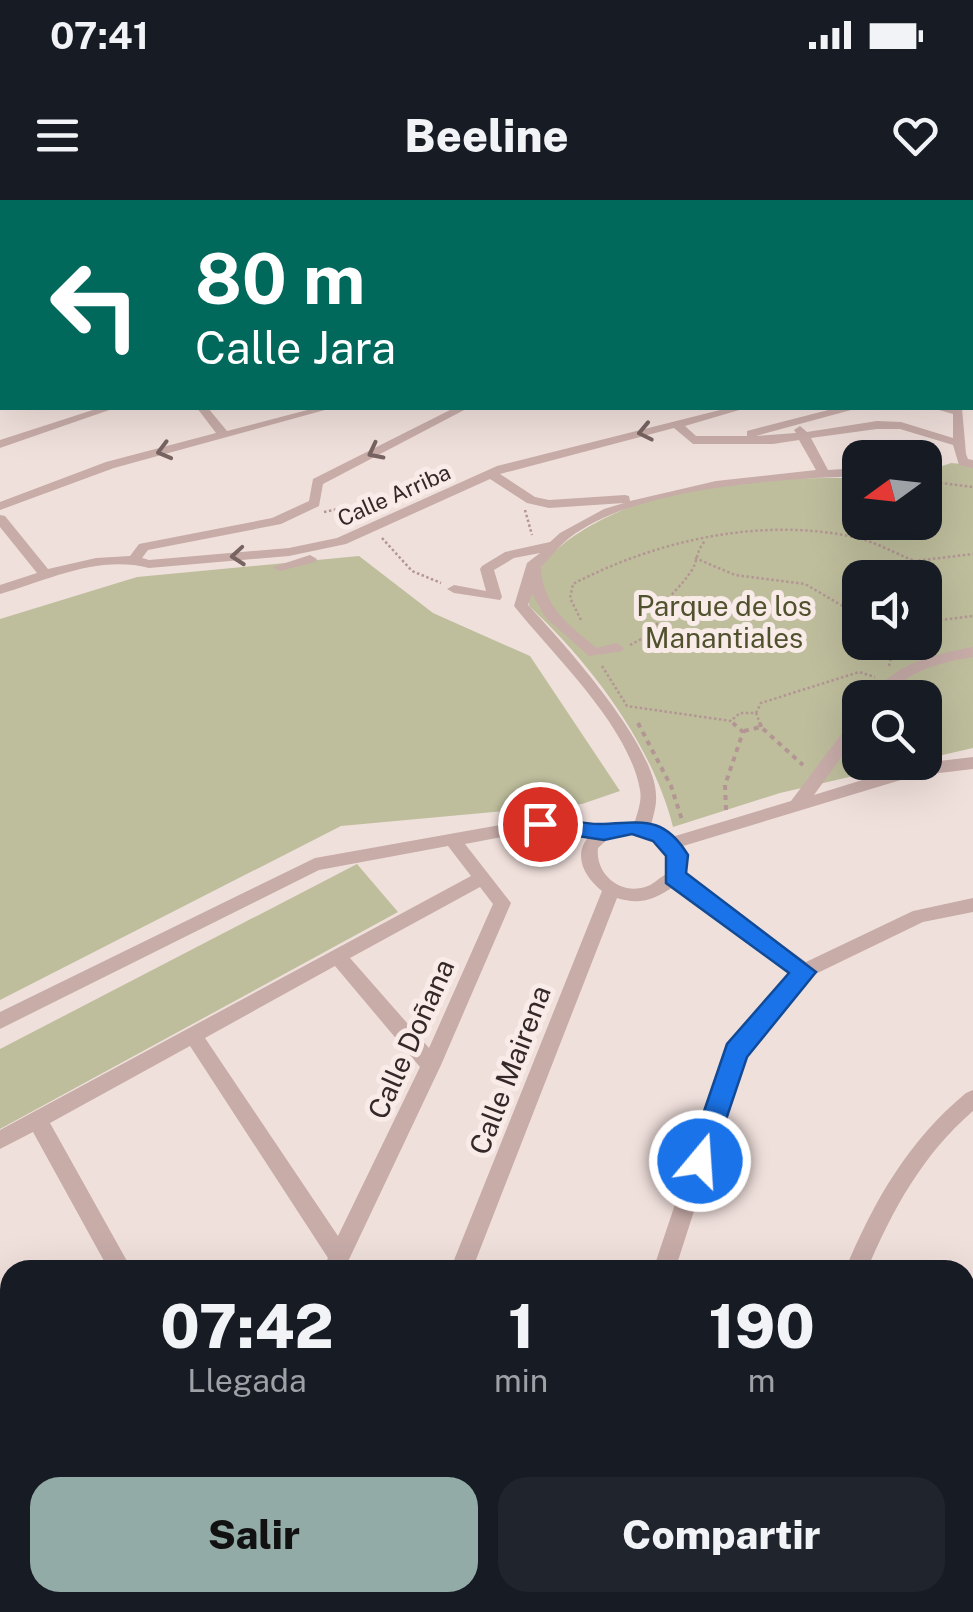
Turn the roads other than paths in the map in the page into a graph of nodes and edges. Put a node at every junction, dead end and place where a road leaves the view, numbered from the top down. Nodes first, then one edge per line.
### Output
1 (103, 410) edge
2 (204, 410) edge
3 (318, 410) edge
4 (458, 410) edge
5 (733, 410) edge
6 (838, 410) edge
7 (958, 410) edge
8 (793, 422) junction
9 (677, 425) junction
10 (224, 435) junction
11 (806, 437) junction
12 (726, 439) junction
13 (955, 442) junction
14 (0, 444) edge
15 (968, 463) edge
16 (842, 472) edge
17 (824, 473) junction
18 (491, 474) junction
19 (640, 500) junction
20 (0, 506) edge
21 (0, 518) edge
22 (341, 541) junction
23 (535, 556) junction
24 (135, 558) junction
25 (280, 567) dead end
26 (46, 575) junction
27 (454, 589) road end
28 (0, 590) edge
29 (617, 648) road end
30 (973, 652) edge
31 (891, 680) edge
32 (842, 744) edge
33 (973, 763) edge
34 (798, 804) junction
35 (642, 828) junction
36 (604, 832) junction
37 (452, 839) junction
38 (671, 844) junction
39 (674, 877) junction
40 (482, 878) junction
41 (611, 890) junction
42 (973, 905) edge
43 (338, 956) junction
44 (804, 972) junction
45 (0, 1021) edge
46 (194, 1035) junction
47 (431, 1065) junction
48 (973, 1099) edge
49 (37, 1120) junction
50 (0, 1140) edge
51 (115, 1260) edge
52 (334, 1260) edge
53 (337, 1260) edge
54 (465, 1260) edge
55 (667, 1260) edge
56 (860, 1260) edge

1 - 14 street
2 - 10 street
3 - 10 street
4 -> 24 street
5 - 9 street, Calle Arriba
6 - 8 street
7 - 13 street
8 - 11 street
8 - 12 street
9 - 12 street
9 -> 18 street, Calle Arriba
10 -> 20 street
11 - 12 street
11 - 13 street
11 - 17 street
13 - 15 street
16 - 17 street
17 - 19 street
18 - 19 street
18 - 22 street, Calle Arriba
19 - 23 street
21 - 26 street
22 -> 24 street, Calle Arriba
22 - 25 street
23 - 27 street
23 - 29 street
23 - 35 street
24 - 26 street, Calle Arriba
26 - 28 street, Calle Arriba
30 - 31 street
32 - 34 street
33 - 34 street
34 - 38 street
35 - 36 street
35 - 38 street
36 - 37 street
36 - 41 street
37 - 40 street, Calle Doñana
37 - 45 street
38 - 39 street
39 - 41 street
39 - 44 street
40 - 43 street
40 - 47 street, Calle Doñana
41 - 54 street, Calle Mairena
42 - 44 street
43 - 46 street
43 - 47 street
44 - 55 street
46 - 49 street
46 - 52 street
47 - 53 street, Calle Doñana
48 - 56 street
49 - 50 street
49 - 51 street

